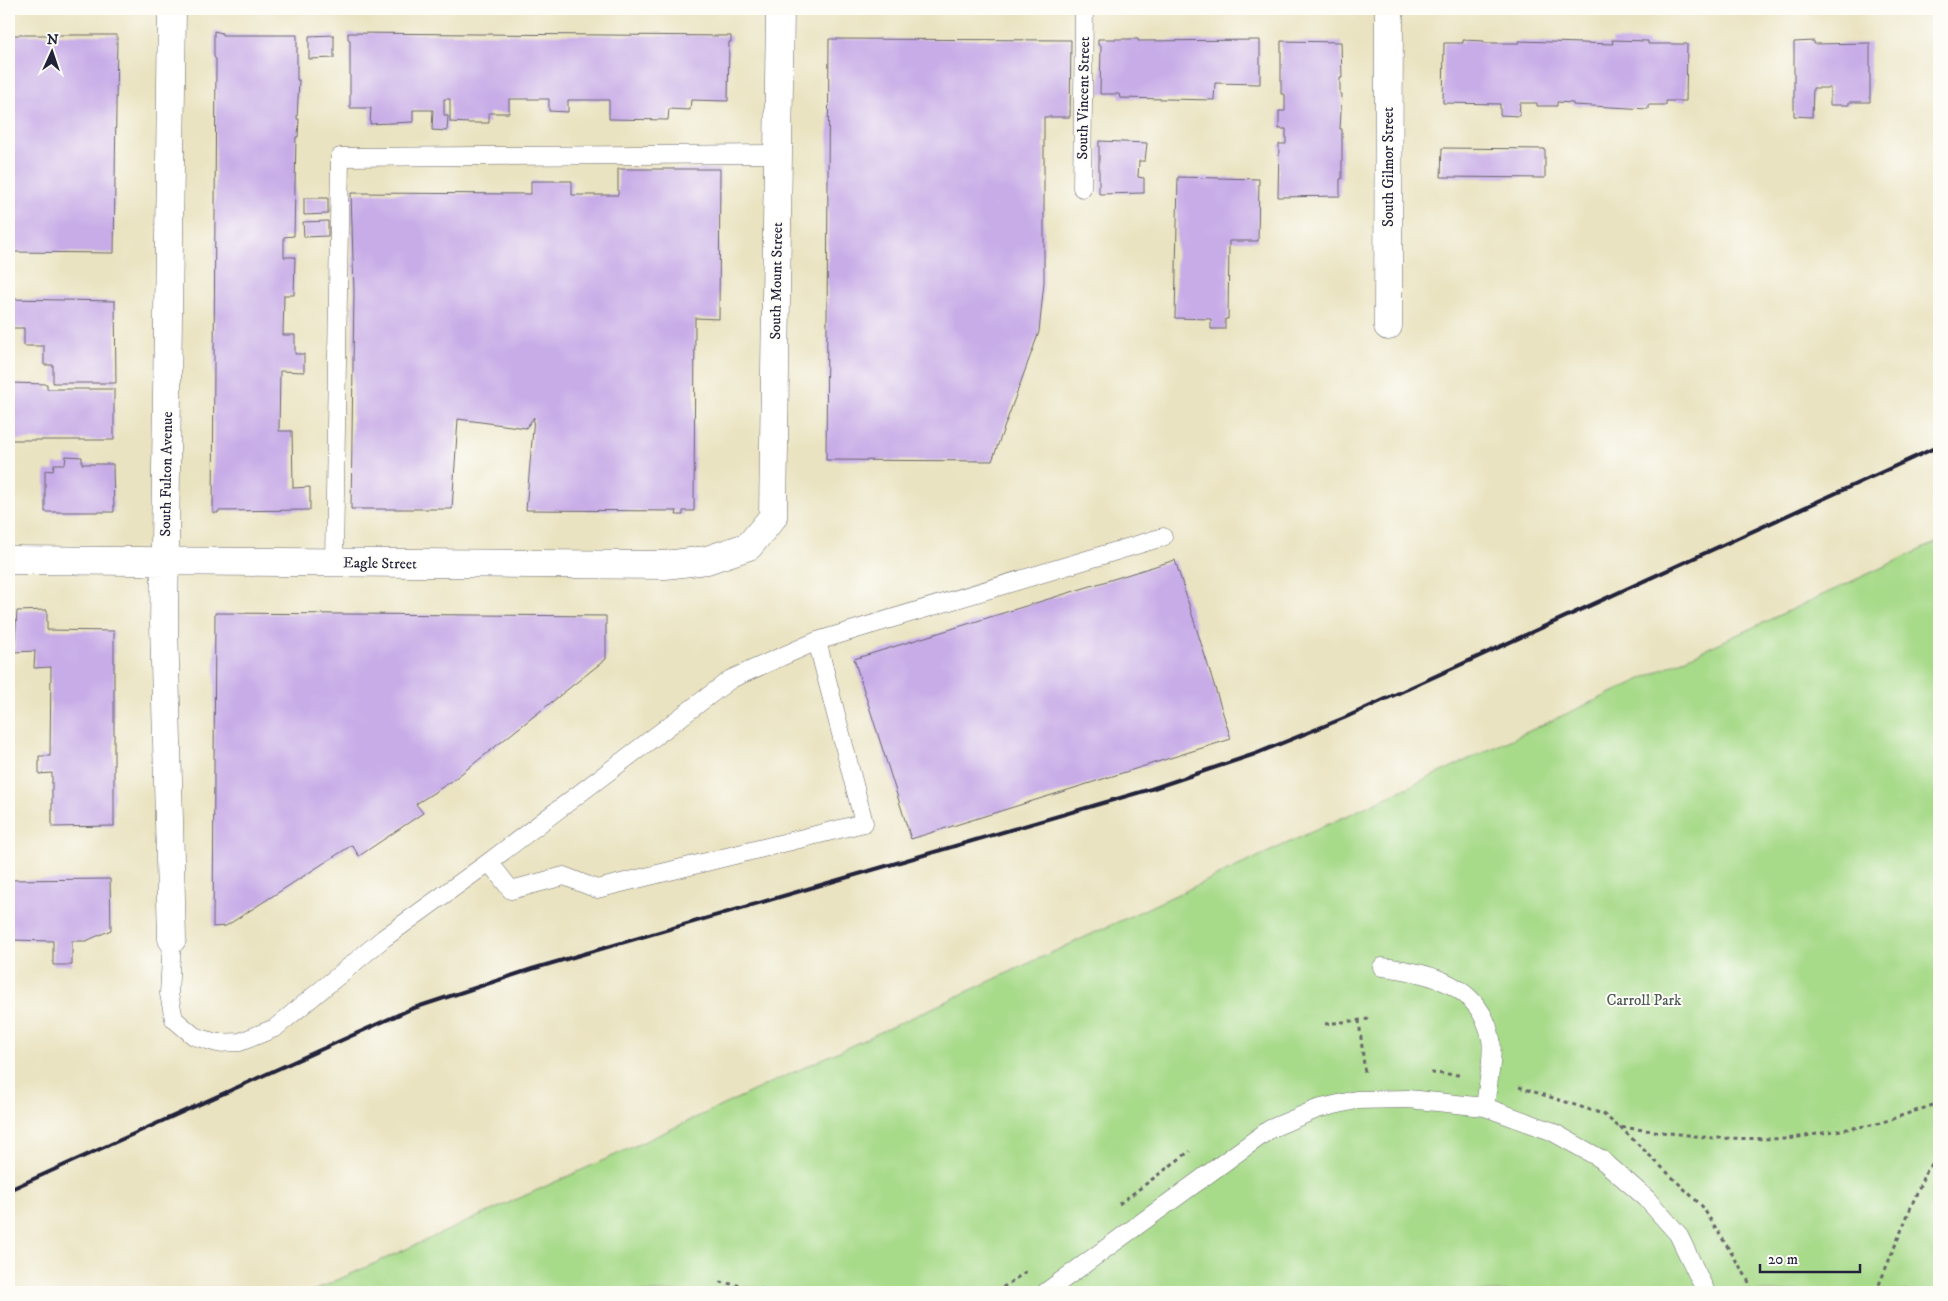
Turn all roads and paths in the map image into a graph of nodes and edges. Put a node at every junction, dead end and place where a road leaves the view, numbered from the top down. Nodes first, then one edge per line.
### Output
1 (172, 9) edge
2 (780, 9) edge
3 (1084, 9) edge
4 (1389, 9) edge
5 (778, 154) junction
6 (1082, 188) dead end
7 (1388, 326) dead end
8 (1163, 537) dead end
9 (750, 546) joint
10 (9, 560) edge
11 (165, 561) junction
12 (334, 562) junction
13 (817, 641) junction
14 (489, 862) junction
15 (172, 939) joint
16 (1382, 967) dead end
17 (1368, 1019) dead end
18 (1359, 1020) junction
19 (1325, 1024) dead end
20 (1365, 1075) dead end
21 (1519, 1087) dead end
22 (1939, 1103) edge
23 (1484, 1107) junction
24 (1619, 1127) junction
25 (1939, 1154) edge
26 (720, 1282) dead end
27 (778, 1292) edge
28 (1046, 1292) edge
29 (1706, 1292) edge
30 (1753, 1292) edge
31 (1876, 1292) edge

1 - 11 street, South Fulton Avenue
2 - 5 street, South Mount Street
3 - 6 lane, South Vincent Street
4 - 7 street, South Gilmor Street
5 - 9 street, South Mount Street
5 - 12 lane
8 - 13 lane
9 - 12 street, Eagle Street
10 - 11 street, Eagle Street
11 - 12 street, Eagle Street
11 - 15 street, South Fulton Avenue
13 - 14 lane
13 - 14 lane
14 - 15 lane
16 - 23 lane
17 - 18 path
18 - 19 path
18 - 20 path
21 - 24 path
22 - 24 path
23 - 28 lane
23 - 29 lane
24 - 30 path
25 - 31 path
26 - 27 path

